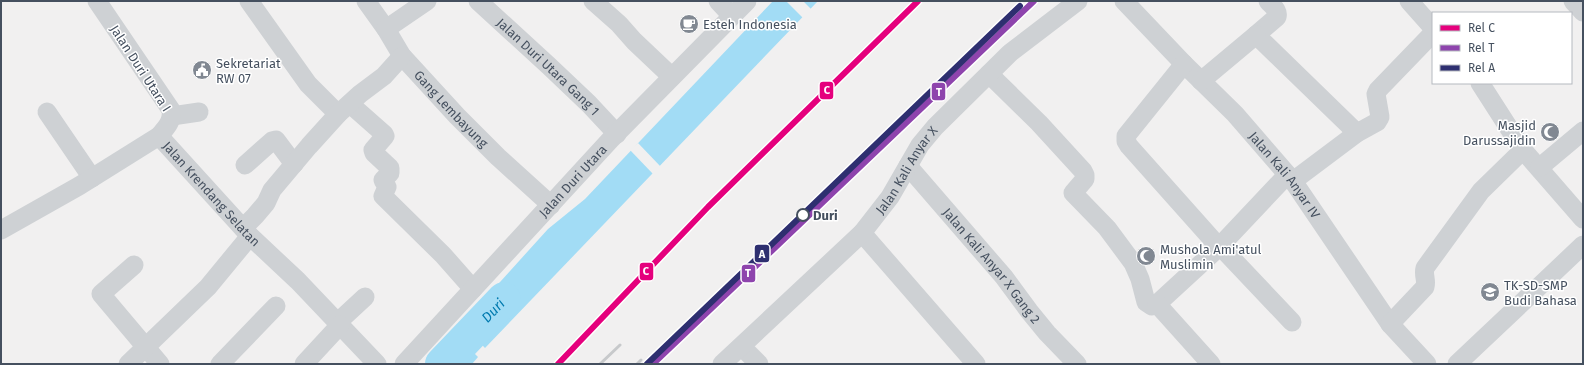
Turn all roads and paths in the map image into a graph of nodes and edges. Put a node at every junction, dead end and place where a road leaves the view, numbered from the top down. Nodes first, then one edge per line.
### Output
1 (97, 1) edge
2 (249, 1) edge
3 (366, 1) edge
4 (427, 1) edge
5 (478, 1) edge
6 (593, 1) edge
7 (718, 1) edge
8 (746, 1) edge
9 (1078, 1) edge
10 (1124, 1) edge
11 (1268, 1) edge
12 (1573, 1) edge
13 (1416, 3) edge
14 (1583, 12) edge
15 (732, 16) junction
16 (1432, 27) edge
17 (386, 29) junction
18 (1432, 34) edge
19 (1256, 35) junction
20 (402, 56) junction
21 (1184, 64) junction
22 (989, 74) junction
23 (672, 77) junction
24 (1202, 81) junction
25 (1481, 84) edge
26 (344, 109) junction
27 (47, 112) dead end
28 (199, 112) dead end
29 (172, 116) junction
30 (1583, 131) edge
31 (1357, 133) junction
32 (617, 134) junction
33 (159, 136) junction
34 (1523, 150) junction
35 (294, 164) junction
36 (245, 165) dead end
37 (908, 166) junction
38 (1540, 167) junction
39 (92, 178) junction
40 (1290, 178) junction
41 (551, 205) junction
42 (1583, 219) edge
43 (1, 230) edge
44 (246, 232) junction
45 (862, 234) junction
46 (1583, 245) edge
47 (1219, 247) junction
48 (134, 265) dead end
49 (473, 289) junction
50 (366, 297) dead end
51 (1157, 304) junction
52 (276, 306) dead end
53 (1292, 322) dead end
54 (339, 324) junction
55 (1390, 324) junction
56 (145, 347) junction
57 (742, 347) junction
58 (128, 364) edge
59 (160, 364) edge
60 (220, 364) edge
61 (304, 364) edge
62 (377, 364) edge
63 (404, 364) edge
64 (722, 364) edge
65 (759, 364) edge
66 (976, 364) edge
67 (1077, 364) edge
68 (1211, 364) edge
69 (1426, 364) edge
70 (1457, 364) edge

1 - 29 street, Jalan Duri Utara I
2 - 26 street
3 - 17 street, Gang Lembayung
4 - 17 street
5 - 32 street, Jalan Duri Utara Gang 1
6 - 23 street
7 - 15 street
8 - 15 street, Jalan Duri Utara
9 - 22 street, Jalan Kali Anyar X
10 - 21 street, Jalan Kali Anyar IV
11 - 19 street
12 - 14 street
13 - 16 street
15 - 23 street, Jalan Duri Utara
17 - 20 street, Gang Lembayung
18 - 31 street
19 - 24 street
19 - 31 street
20 - 26 street
20 - 41 street, Gang Lembayung
21 - 24 street, Jalan Kali Anyar IV
21 - 47 street
22 - 37 street, Jalan Kali Anyar X
22 - 51 street
23 - 32 street, Jalan Duri Utara
24 - 40 street, Jalan Kali Anyar IV
25 - 34 street
26 - 35 street
26 - 49 street
27 - 39 street
28 - 29 street
29 - 33 street, Jalan Duri Utara I
30 - 38 street
31 - 40 street
32 - 41 street, Jalan Duri Utara
33 - 39 street, Jalan Krendang Selatan
33 - 44 street, Jalan Krendang Selatan
34 - 38 street
34 - 55 street
35 - 36 street
35 - 44 street
37 - 45 street, Jalan Kali Anyar X
37 - 67 street, Jalan Kali Anyar X Gang 2
38 - 42 street
39 - 43 street, Jalan Krendang Selatan
40 - 47 street
40 - 55 street, Jalan Kali Anyar IV
41 - 49 street, Jalan Duri Utara
44 - 54 street, Jalan Krendang Selatan
44 - 56 street
45 - 57 street, Jalan Kali Anyar X
45 - 66 street
46 - 70 street
47 - 51 street
47 - 53 street
48 - 56 street
49 - 63 street, Jalan Duri Utara
50 - 54 street
51 - 68 street
52 - 60 street
54 - 61 street
54 - 62 street, Jalan Krendang Selatan
55 - 69 street, Jalan Kali Anyar IV
56 - 58 street
56 - 59 street
57 - 64 street, Jalan Kali Anyar X
57 - 65 street

